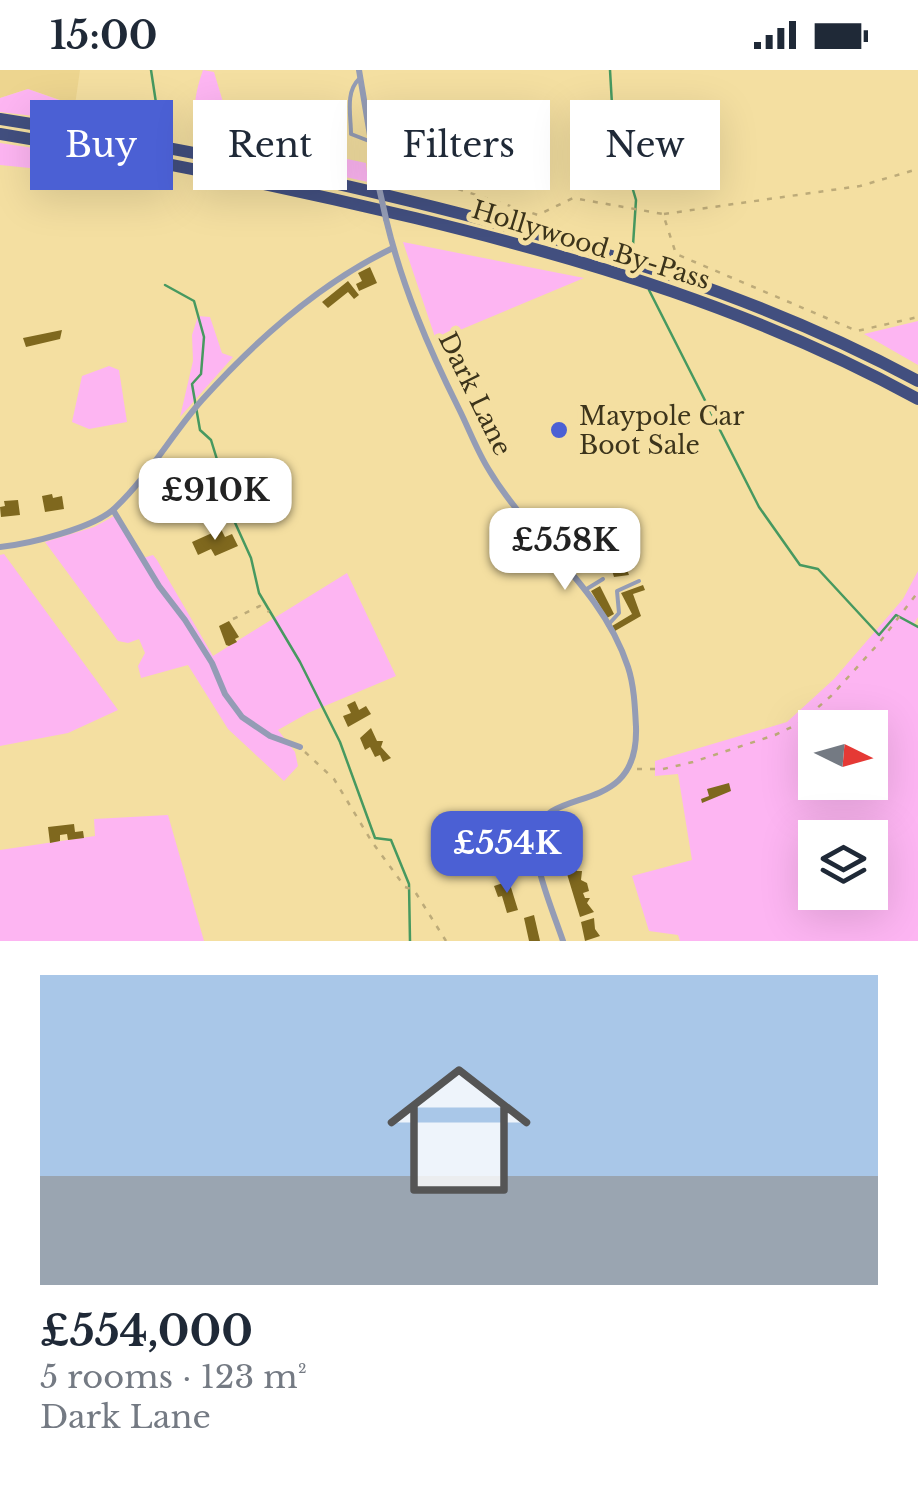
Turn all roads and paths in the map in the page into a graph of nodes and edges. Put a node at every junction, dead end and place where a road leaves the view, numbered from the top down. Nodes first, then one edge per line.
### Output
1 (359, 74) edge
2 (0, 118) edge
3 (367, 128) edge
4 (0, 134) edge
5 (367, 140) edge
6 (918, 169) edge
7 (380, 190) edge
8 (465, 190) edge
9 (663, 214) junction
10 (393, 248) junction
11 (918, 316) edge
12 (918, 381) edge
13 (918, 399) edge
14 (114, 510) junction
15 (0, 547) edge
16 (603, 579) dead end
17 (639, 582) dead end
18 (585, 590) junction
19 (918, 592) edge
20 (269, 612) dead end
21 (233, 620) dead end
22 (608, 624) junction
23 (300, 747) joint
24 (632, 765) junction
25 (446, 941) edge
26 (563, 941) edge

1 - 3 street, Dark Lane
1 - 5 lane
2 - 12 highway, Hollywood By-Pass
4 - 13 highway, Hollywood By-Pass
6 - 9 path
7 - 10 street, Dark Lane, bridge
8 - 9 path
9 - 11 path
10 - 14 street
10 - 18 street, Dark Lane
14 - 15 street
14 - 23 street
16 - 18 lane
17 - 22 lane
18 - 22 street, Dark Lane
19 - 24 path
20 - 21 path
22 - 24 street, Dark Lane
23 - 25 path
24 - 26 street

